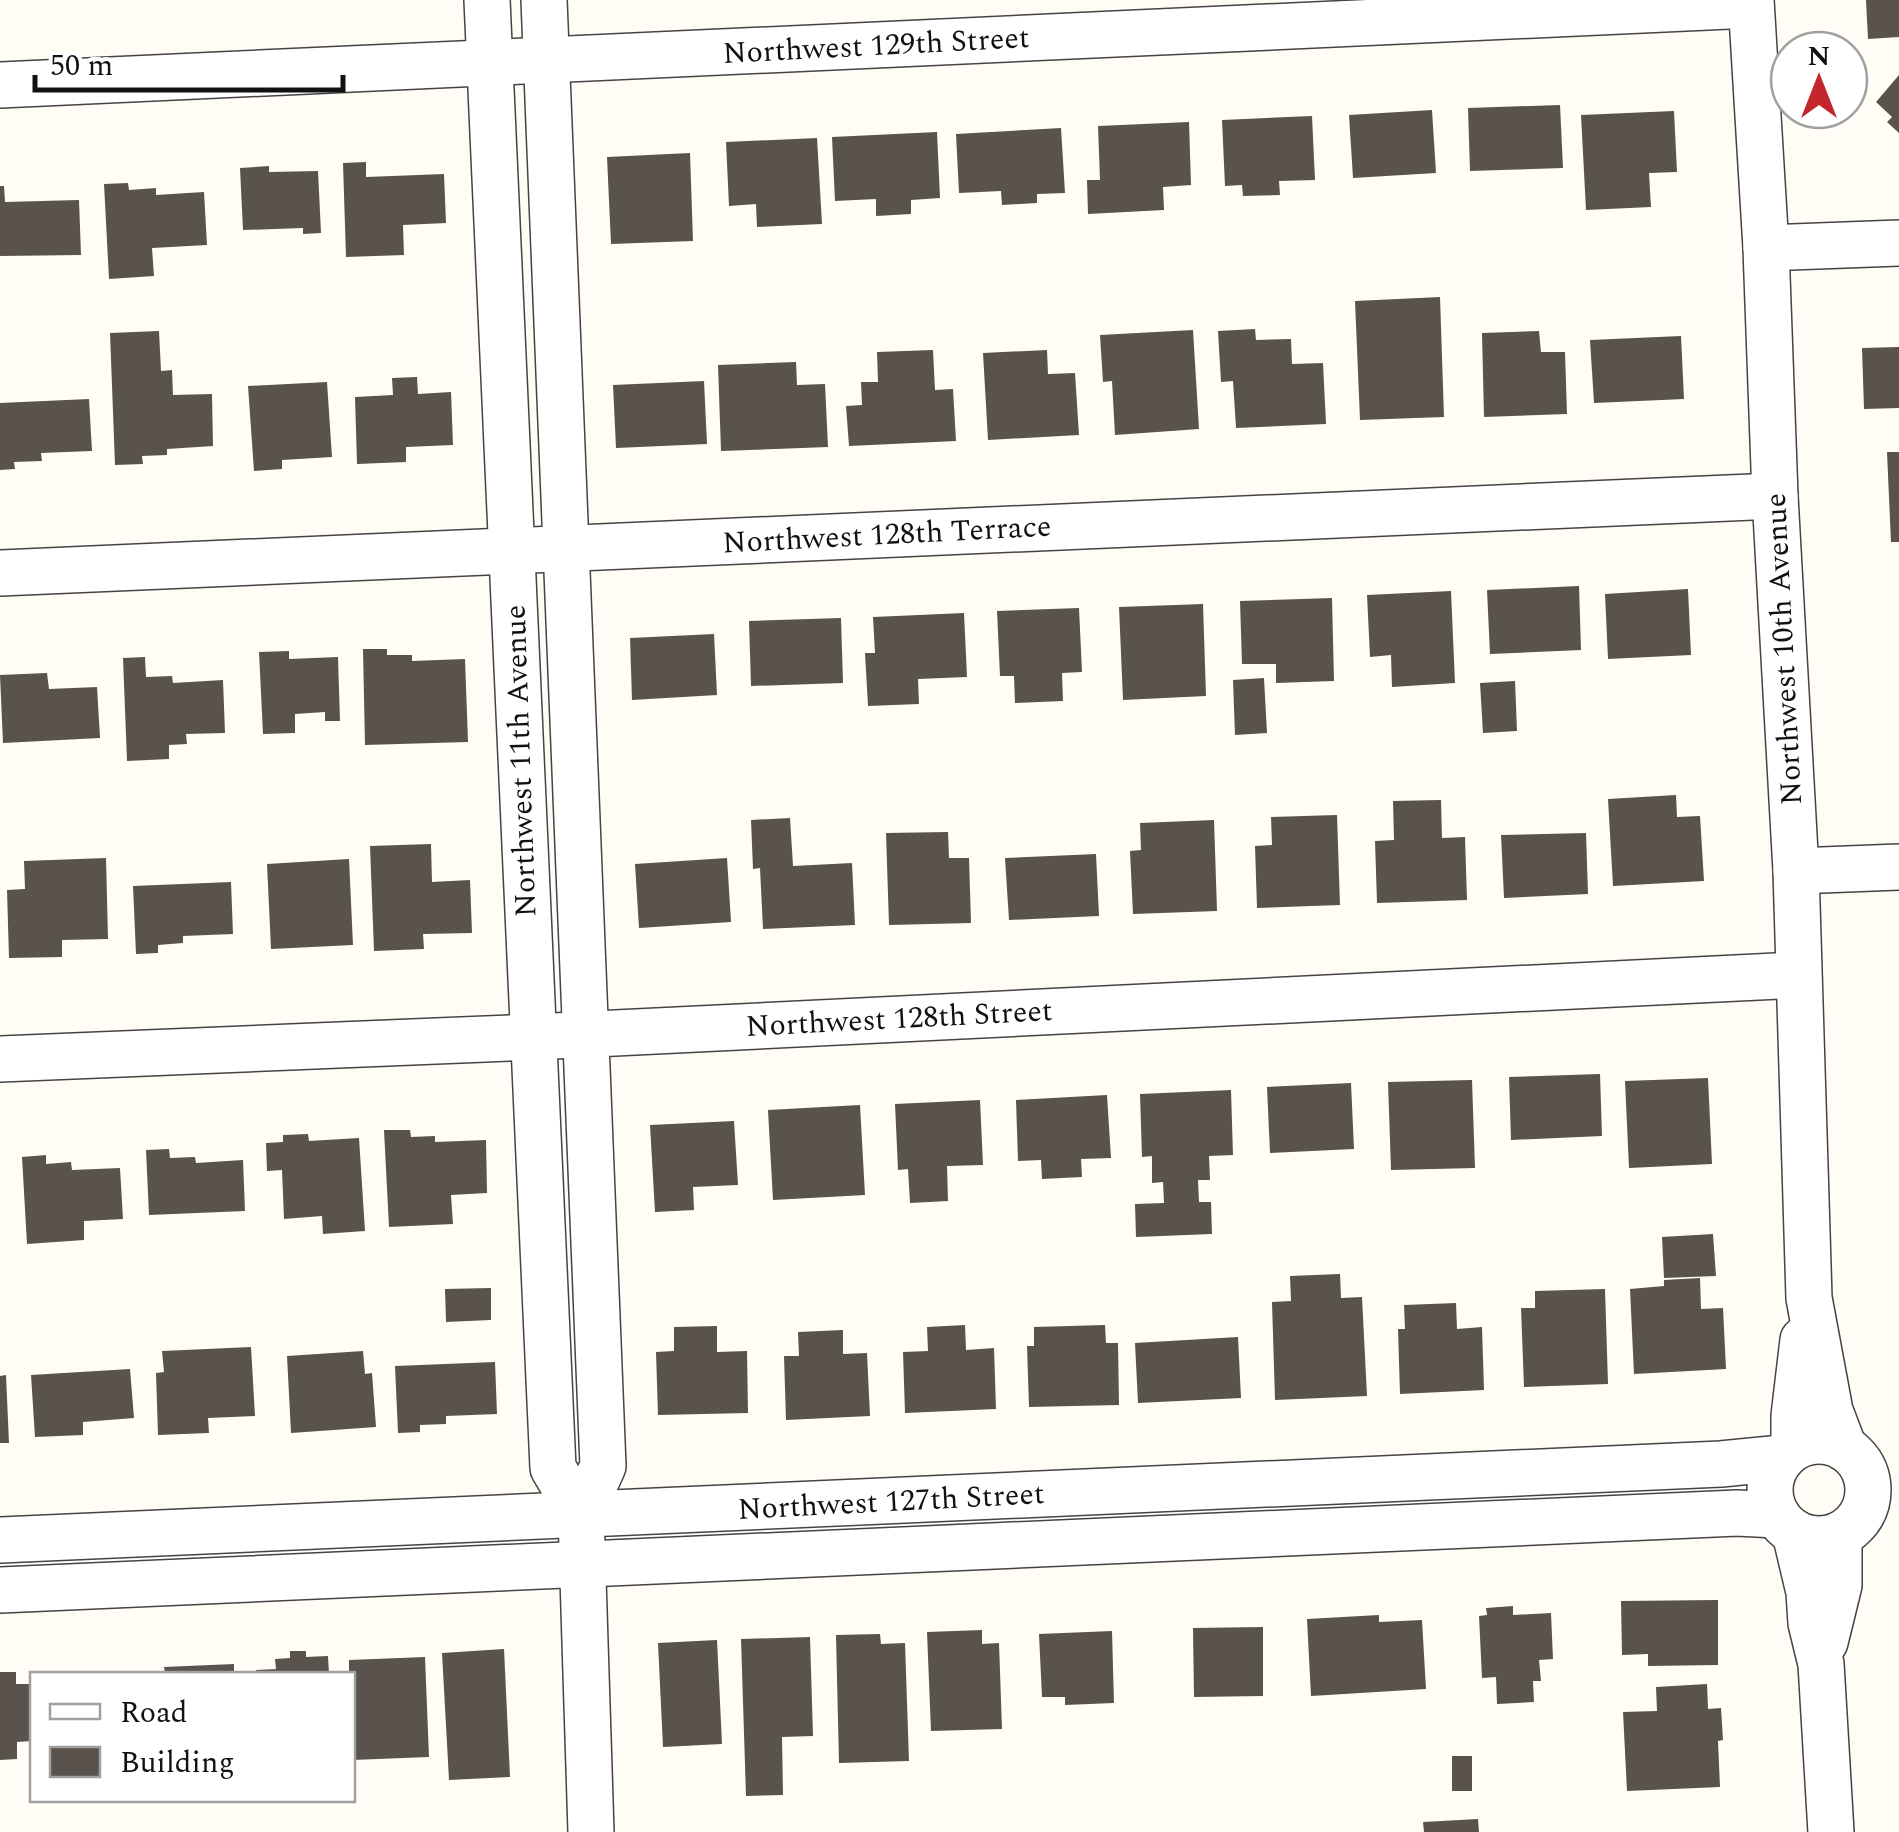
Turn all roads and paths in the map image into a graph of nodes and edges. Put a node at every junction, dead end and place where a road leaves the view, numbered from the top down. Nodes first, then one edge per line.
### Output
1 (487, 0) edge
2 (544, 0) edge
3 (1751, 3) edge
4 (546, 61) junction
5 (490, 64) junction
6 (0, 85) edge
7 (1899, 243) edge
8 (1766, 248) junction
9 (1775, 496) junction
10 (567, 550) junction
11 (512, 552) junction
12 (0, 573) edge
13 (1899, 867) edge
14 (1796, 872) junction
15 (1798, 975) junction
16 (586, 1034) junction
17 (533, 1037) junction
18 (0, 1058) edge
19 (1809, 1298) junction
20 (1850, 1452) junction
21 (1788, 1453) junction
22 (1899, 1457) edge
23 (581, 1516) junction
24 (1835, 1519) edge
25 (0, 1540) edge
26 (582, 1566) junction
27 (0, 1590) edge
28 (591, 1832) edge
29 (1831, 1832) edge

1 - 5 street, Northwest 11th Avenue
2 - 4 street, Northwest 11th Avenue
3 - 4 street, Northwest 129th Street
3 - 8 street, Northwest 10th Avenue
4 - 5 street, Northwest 129th Street
4 - 10 street, Northwest 11th Avenue
5 - 6 street, Northwest 129th Street
5 - 11 street, Northwest 11th Avenue
7 - 8 street
8 - 9 street, Northwest 10th Avenue
9 - 10 street, Northwest 128th Terrace
9 - 14 street, Northwest 10th Avenue
10 - 11 street, Northwest 128th Terrace
10 - 16 street, Northwest 11th Avenue
11 - 12 street, Northwest 128th Terrace
11 - 17 street, Northwest 11th Avenue
13 - 14 street
14 - 15 street, Northwest 10th Avenue
15 - 16 street, Northwest 128th Street
15 - 19 street, Northwest 10th Avenue
16 - 17 street, Northwest 128th Street
16 - 23 street, Northwest 11th Avenue
17 - 18 street, Northwest 128th Street
17 - 23 street, Northwest 11th Avenue
19 - 20 street, Northwest 10th Avenue
19 - 21 street, Northwest 10th Avenue
20 - 21 street, Northwest 127th Street
20 - 22 street, Northwest 127th Street
20 - 24 street
21 - 23 street, Northwest 127th Street
21 - 24 street
23 - 25 street, Northwest 127th Street
23 - 26 street, Northwest 11th Avenue
24 - 26 street, Northwest 127th Street
24 - 29 street
26 - 27 street, Northwest 127th Street
26 - 28 street, Northwest 11th Avenue

